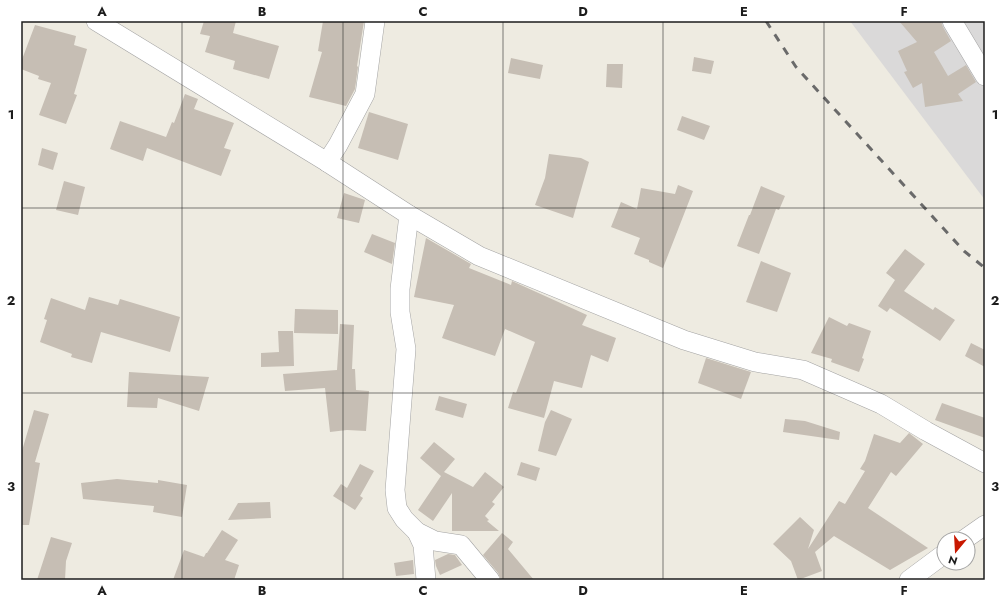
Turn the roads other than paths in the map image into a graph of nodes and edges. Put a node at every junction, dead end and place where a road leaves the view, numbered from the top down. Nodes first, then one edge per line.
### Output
1 (96, 21) edge
2 (374, 21) edge
3 (952, 21) edge
4 (985, 76) edge
5 (327, 162) junction
6 (409, 215) junction
7 (985, 463) edge
8 (985, 524) edge
9 (976, 531) edge
10 (417, 532) junction
11 (936, 560) edge
12 (426, 580) edge
13 (490, 580) edge
14 (909, 580) edge

1 - 5 street
2 - 5 street
3 - 4 street
5 - 6 street
6 - 7 street
6 - 10 street
8 - 9 street
10 - 12 street
10 - 13 street
11 - 14 street

